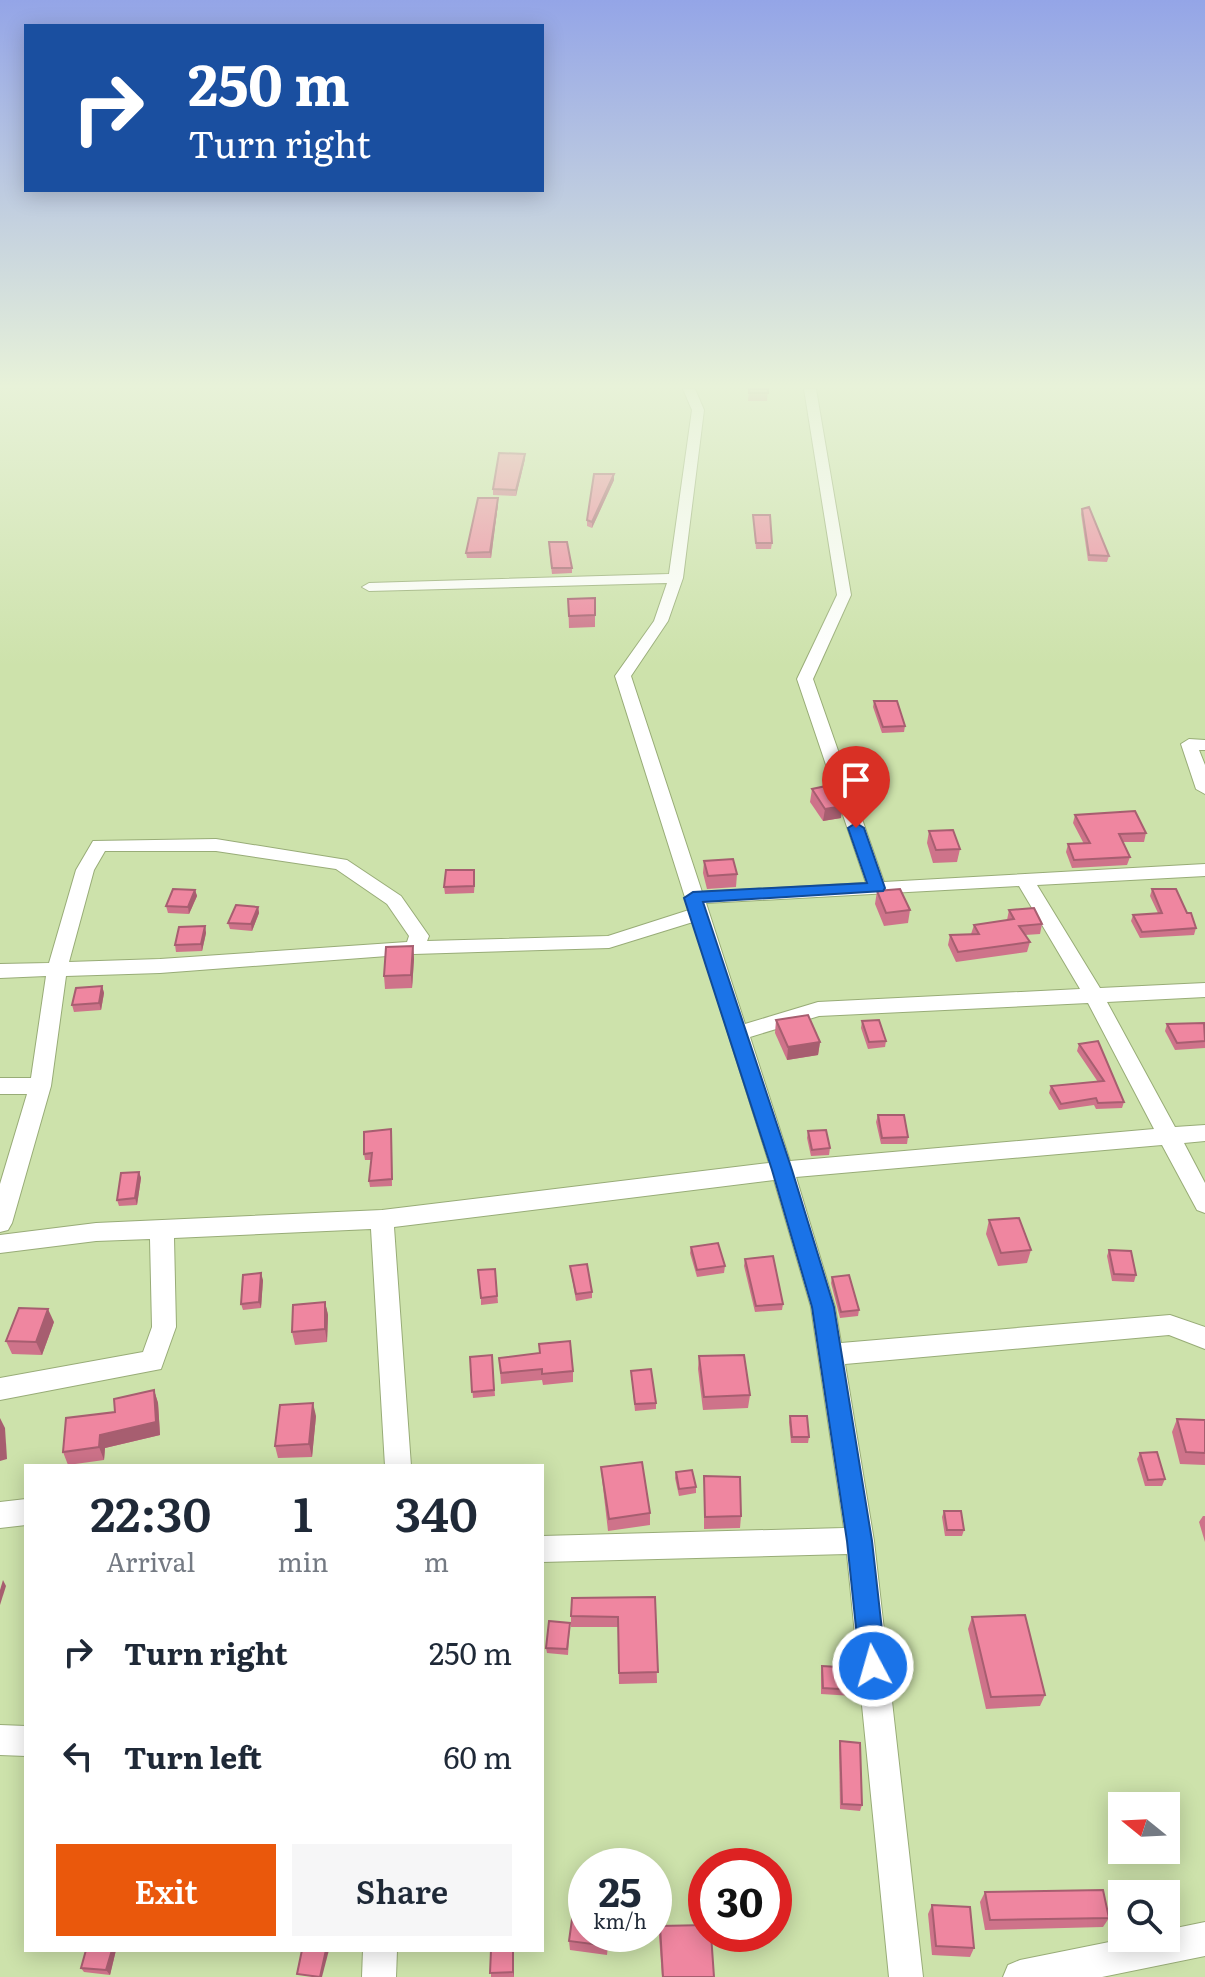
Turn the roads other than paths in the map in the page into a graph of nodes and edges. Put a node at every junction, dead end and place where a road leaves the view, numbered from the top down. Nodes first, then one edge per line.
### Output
1 (689, 481) edge
2 (825, 481) edge
3 (676, 578) junction
4 (369, 587) dead end
5 (1205, 745) edge
6 (1205, 789) edge
7 (1205, 870) edge
8 (1025, 880) junction
9 (877, 888) junction
10 (696, 906) junction
11 (414, 948) junction
12 (57, 969) junction
13 (0, 971) edge
14 (1205, 990) edge
15 (1093, 994) junction
16 (737, 1034) junction
17 (0, 1086) edge
18 (40, 1086) junction
19 (1205, 1133) edge
20 (1172, 1138) junction
21 (782, 1170) junction
22 (1205, 1204) edge
23 (382, 1219) junction
24 (0, 1223) edge
25 (162, 1229) junction
26 (0, 1244) edge
27 (1205, 1338) edge
28 (830, 1355) junction
29 (0, 1389) edge
30 (398, 1464) edge
31 (24, 1512) edge
32 (0, 1515) edge
33 (860, 1541) junction
34 (544, 1549) edge
35 (0, 1740) edge
36 (24, 1741) edge
37 (1205, 1939) edge
38 (380, 1952) edge
39 (379, 1977) edge
40 (906, 1977) edge
41 (1020, 1977) edge

1 - 3 street
2 - 9 street
3 - 4 street
3 - 10 street
5 - 6 street
7 - 8 street
8 - 9 street
8 - 15 street
9 - 10 street
10 - 11 street
10 - 16 street
11 - 12 street
11 - 12 street
12 - 13 street
12 - 18 street
14 - 15 street
15 - 16 street
15 - 20 street
16 - 21 street
17 - 18 street
18 - 24 street
19 - 20 street
20 - 21 street
20 - 22 street
21 - 23 street
21 - 28 street
23 - 25 street
23 - 30 street
25 - 26 street
25 - 29 street
27 - 28 street
28 - 33 street
31 - 32 street
33 - 34 street
33 - 40 street
35 - 36 street
37 - 41 street
38 - 39 street

